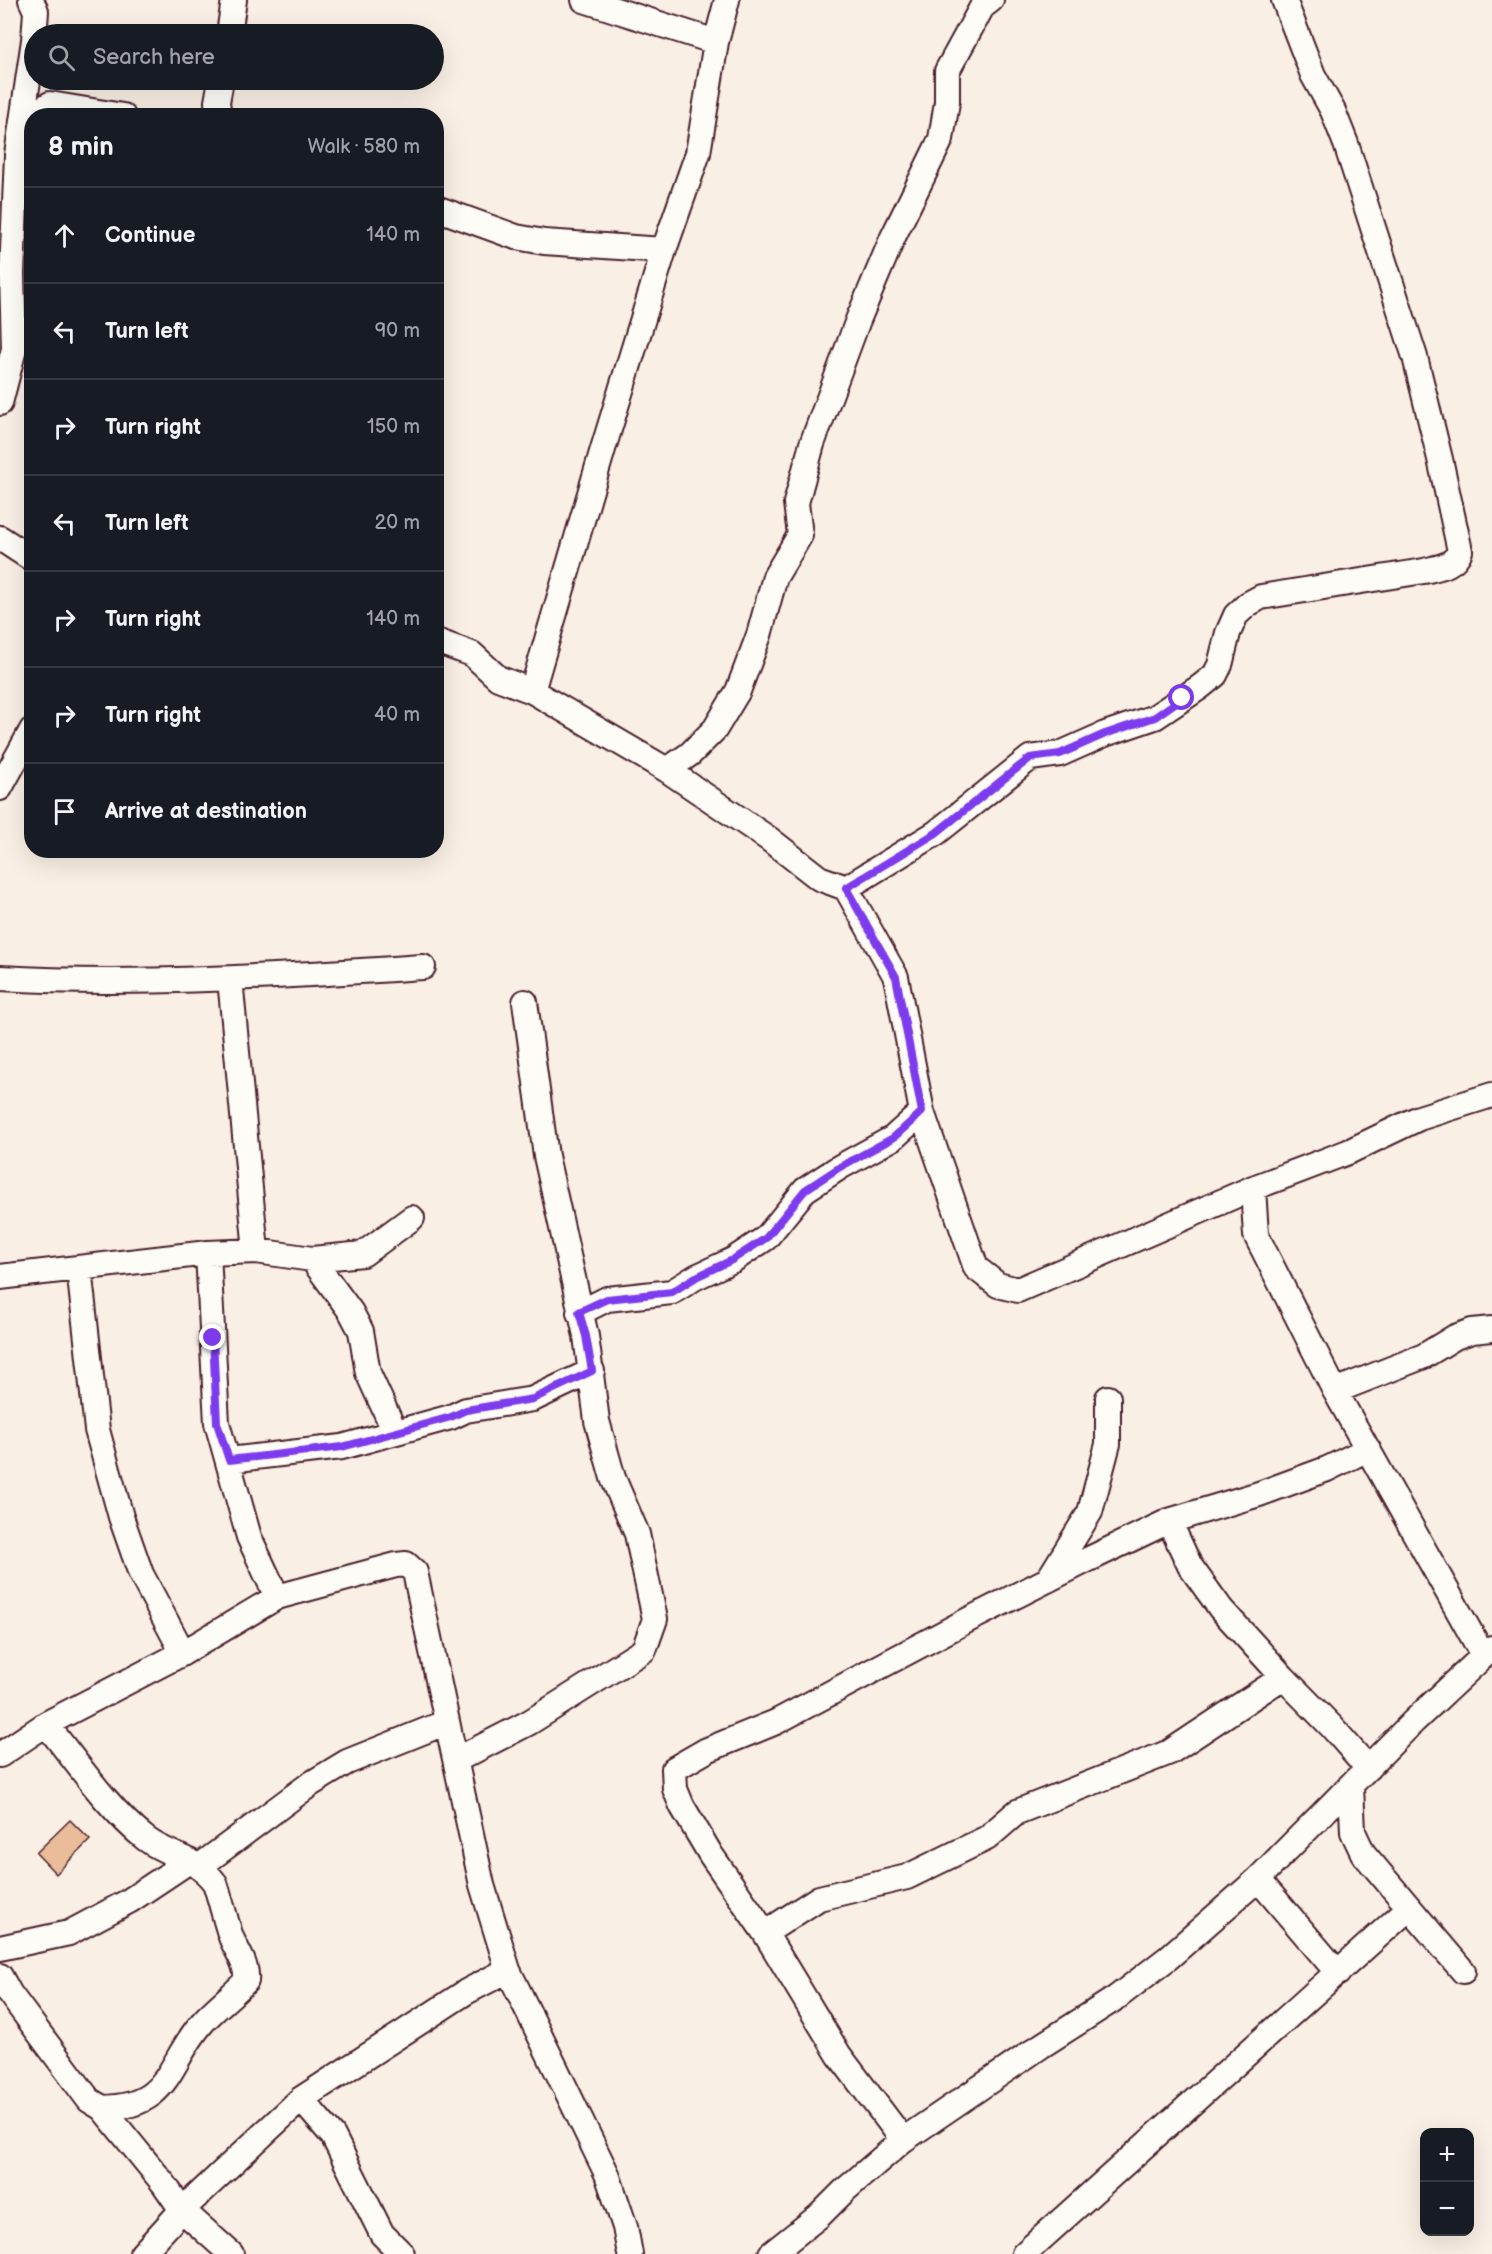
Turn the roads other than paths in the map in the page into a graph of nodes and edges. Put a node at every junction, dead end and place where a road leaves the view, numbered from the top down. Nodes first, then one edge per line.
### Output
1 (31, 0) edge
2 (234, 0) edge
3 (584, 0) edge
4 (727, 0) edge
5 (991, 0) edge
6 (1284, 0) edge
7 (35, 24) edge
8 (230, 24) edge
9 (716, 42) junction
10 (27, 90) edge
11 (220, 90) edge
12 (43, 108) edge
13 (74, 108) edge
14 (218, 108) edge
15 (22, 121) joint
16 (444, 211) edge
17 (664, 250) junction
18 (6, 274) edge
19 (0, 403) edge
20 (0, 538) edge
21 (24, 554) edge
22 (444, 644) edge
23 (532, 691) junction
24 (24, 744) edge
25 (667, 770) junction
26 (0, 788) edge
27 (846, 888) junction
28 (423, 967) dead end
29 (0, 978) edge
30 (230, 979) junction
31 (525, 1002) dead end
32 (1492, 1095) edge
33 (922, 1112) junction
34 (1253, 1188) junction
35 (412, 1218) dead end
36 (256, 1251) junction
37 (208, 1253) junction
38 (312, 1259) junction
39 (79, 1268) junction
40 (0, 1277) edge
41 (579, 1312) junction
42 (1492, 1329) edge
43 (592, 1371) junction
44 (1335, 1391) junction
45 (1108, 1398) dead end
46 (395, 1432) junction
47 (1368, 1449) junction
48 (229, 1460) junction
49 (1169, 1521) junction
50 (1047, 1582) junction
51 (277, 1597) junction
52 (1487, 1651) edge
53 (183, 1653) junction
54 (1282, 1677) junction
55 (447, 1722) junction
56 (46, 1724) junction
57 (2, 1750) edge
58 (456, 1760) junction
59 (1368, 1768) junction
60 (1351, 1786) junction
61 (195, 1863) junction
62 (1258, 1879) junction
63 (1409, 1908) junction
64 (765, 1934) junction
65 (0, 1948) edge
66 (508, 1970) junction
67 (1463, 1971) dead end
68 (1338, 1973) junction
69 (3, 1991) edge
70 (301, 2099) junction
71 (102, 2108) junction
72 (903, 2140) junction
73 (182, 2210) junction
74 (142, 2254) edge
75 (231, 2254) edge
76 (402, 2254) edge
77 (630, 2254) edge
78 (771, 2254) edge
79 (1024, 2254) edge

1 - 7 street
2 - 8 street
3 - 9 street
4 - 9 street
5 - 25 street
6 - 27 street
9 - 17 street
10 - 15 street
11 - 14 street
12 - 13 street
15 - 18 street
16 - 17 street
17 - 23 street
18 - 19 street
20 - 21 street
22 - 23 street
23 - 25 street
24 - 26 street
25 - 27 street
27 - 33 street
28 - 30 street
29 - 30 street
30 - 36 street
31 - 41 street
32 - 34 street
33 - 34 street
33 - 41 street
34 - 44 street
35 - 38 street
36 - 37 street
36 - 38 street
37 - 39 street
37 - 48 street
38 - 46 street
39 - 40 street
39 - 53 street
41 - 43 street
42 - 44 street
43 - 46 street
43 - 58 street
44 - 47 street
45 - 50 street
46 - 48 street
47 - 49 street
47 - 52 street
48 - 51 street
49 - 50 street
49 - 54 street
50 - 64 street
51 - 53 street
51 - 55 street
52 - 59 street
53 - 56 street
54 - 59 street
54 - 64 street
55 - 58 street
55 - 61 street
56 - 57 street
56 - 61 street
58 - 66 street
59 - 60 street
60 - 62 street
60 - 63 street
61 - 65 street
61 - 71 street
62 - 68 street
62 - 72 street
63 - 67 street
63 - 68 street
64 - 72 street
66 - 70 street
66 - 77 street
68 - 79 street
69 - 71 street
70 - 73 street
70 - 76 street
71 - 73 street
72 - 78 street
73 - 74 street
73 - 75 street

